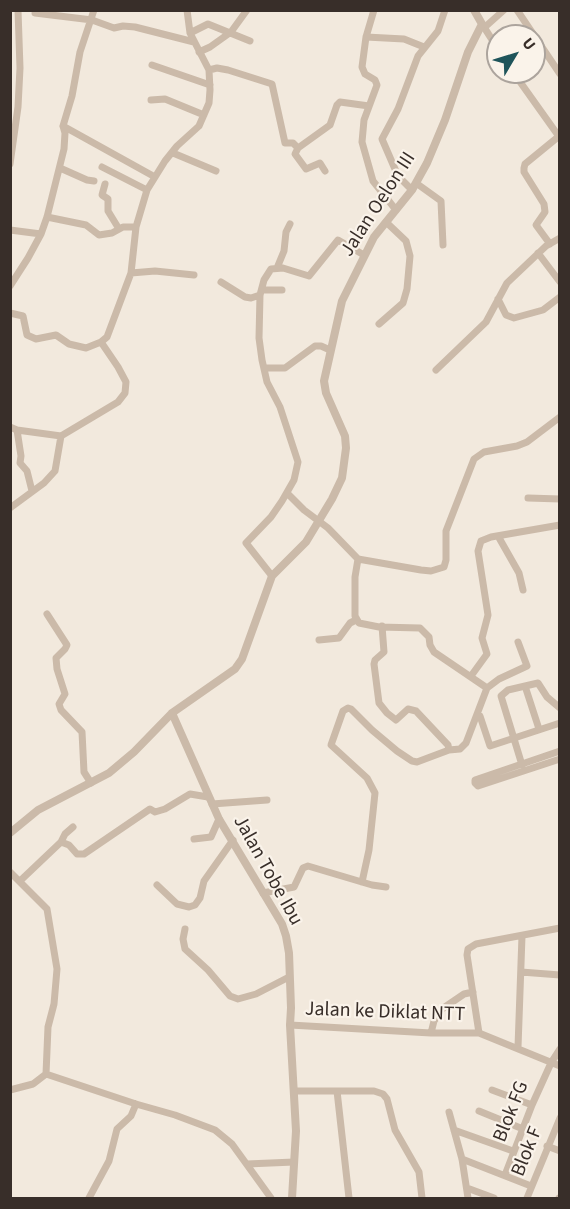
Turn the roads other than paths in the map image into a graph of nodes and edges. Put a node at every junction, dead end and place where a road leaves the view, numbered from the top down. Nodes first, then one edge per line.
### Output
1 (18, 10) edge
2 (94, 10) edge
3 (187, 10) edge
4 (247, 10) edge
5 (374, 10) edge
6 (445, 10) edge
7 (474, 10) edge
8 (504, 10) edge
9 (517, 10) edge
10 (35, 13) dead end
11 (92, 20) junction
12 (483, 26) junction
13 (486, 30) edge
14 (231, 32) junction
15 (190, 33) junction
16 (366, 37) junction
17 (250, 41) dead end
18 (194, 42) junction
19 (424, 47) junction
20 (199, 52) junction
21 (152, 65) dead end
22 (209, 70) junction
23 (560, 74) edge
24 (521, 84) edge
25 (210, 85) junction
26 (151, 100) dead end
27 (369, 106) junction
28 (204, 115) junction
29 (63, 126) junction
30 (559, 137) edge
31 (298, 148) junction
32 (173, 153) junction
33 (10, 164) edge
34 (102, 167) dead end
35 (60, 168) junction
36 (216, 171) dead end
37 (325, 171) dead end
38 (155, 177) junction
39 (94, 181) dead end
40 (105, 184) dead end
41 (414, 186) junction
42 (147, 190) junction
43 (396, 210) junction
44 (47, 217) junction
45 (386, 222) junction
46 (290, 224) dead end
47 (136, 227) junction
48 (119, 229) junction
49 (10, 230) edge
50 (41, 234) junction
51 (560, 238) edge
52 (550, 244) junction
53 (443, 245) dead end
54 (538, 254) junction
55 (364, 255) junction
56 (277, 268) junction
57 (131, 273) junction
58 (194, 274) dead end
59 (14, 275) edge
60 (221, 282) dead end
61 (560, 282) edge
62 (10, 286) edge
63 (282, 290) dead end
64 (261, 292) junction
65 (560, 297) edge
66 (498, 299) junction
67 (10, 313) edge
68 (379, 324) dead end
69 (101, 342) junction
70 (330, 350) junction
71 (264, 368) junction
72 (436, 370) dead end
73 (560, 417) edge
74 (14, 429) edge
75 (61, 436) junction
76 (32, 490) junction
77 (287, 493) junction
78 (528, 498) dead end
79 (560, 499) edge
80 (10, 508) edge
81 (319, 520) junction
82 (560, 525) edge
83 (498, 536) junction
84 (358, 559) junction
85 (272, 576) junction
86 (523, 590) dead end
87 (47, 614) dead end
88 (356, 620) junction
89 (382, 626) junction
90 (319, 640) dead end
91 (518, 642) dead end
92 (471, 676) junction
93 (525, 686) junction
94 (487, 688) junction
95 (560, 708) edge
96 (171, 713) junction
97 (480, 716) dead end
98 (560, 723) edge
99 (539, 729) junction
100 (514, 738) junction
101 (449, 750) junction
102 (560, 751) edge
103 (560, 759) edge
104 (523, 768) junction
105 (91, 783) junction
106 (210, 800) junction
107 (267, 800) dead end
108 (219, 819) junction
109 (73, 828) dead end
110 (10, 833) edge
111 (194, 839) dead end
112 (233, 840) junction
113 (62, 842) junction
114 (10, 872) edge
115 (21, 880) junction
116 (362, 882) junction
117 (157, 885) dead end
118 (386, 887) dead end
119 (263, 892) junction
120 (185, 929) dead end
121 (557, 930) edge
122 (522, 936) junction
123 (521, 972) junction
124 (560, 975) edge
125 (289, 977) junction
126 (473, 992) junction
127 (290, 1025) junction
128 (431, 1033) junction
129 (479, 1033) junction
130 (518, 1047) junction
131 (560, 1049) edge
132 (551, 1063) junction
133 (560, 1066) edge
134 (46, 1074) junction
135 (492, 1089) dead end
136 (10, 1090) edge
137 (337, 1090) junction
138 (294, 1091) junction
139 (136, 1104) junction
140 (532, 1105) junction
141 (479, 1111) dead end
142 (449, 1112) dead end
143 (560, 1118) edge
144 (523, 1129) junction
145 (454, 1130) junction
146 (547, 1146) junction
147 (513, 1151) junction
148 (560, 1151) edge
149 (462, 1158) junction
150 (294, 1162) junction
151 (247, 1164) junction
152 (506, 1175) junction
153 (531, 1186) junction
154 (467, 1188) junction
155 (89, 1198) edge
156 (271, 1198) edge
157 (292, 1198) edge
158 (349, 1198) edge
159 (422, 1198) edge
160 (468, 1198) edge
161 (494, 1198) edge
162 (527, 1198) edge

1 - 33 street
2 - 11 street
3 - 15 street
4 - 14 street
5 - 16 street
6 - 19 street
7 - 12 street
8 - 12 street
9 - 23 street
10 - 11 street
11 - 18 street
11 - 29 street
12 - 13 street
12 - 41 street, Jalan Oelon III
14 - 15 street
14 - 17 street
14 - 20 street
15 - 18 street
16 - 19 street
16 - 27 street
18 - 20 street
19 - 41 street
20 - 22 street
21 - 25 street
22 - 25 street
22 - 31 street
24 - 30 street
25 - 28 street
26 - 28 street
27 - 31 street
27 - 43 street
28 - 32 street
29 - 35 street
29 - 38 street
30 - 52 street
31 - 37 street
32 - 36 street
32 - 38 street
34 - 42 street
35 - 39 street
35 - 44 street
38 - 42 street
40 - 48 street
41 - 43 street, Jalan Oelon III
41 - 53 street
42 - 47 street
43 - 45 street, Jalan Oelon III
44 - 48 street
44 - 50 street
45 - 55 street, Jalan Oelon III
45 - 68 street
46 - 56 street
47 - 48 street
47 - 57 street
49 - 50 street
50 - 59 street
51 - 52 street
52 - 54 street
54 - 61 street
54 - 66 street
55 - 56 street
55 - 70 street, Jalan Oelon III
56 - 64 street
57 - 58 street
57 - 69 street
59 - 62 street
60 - 64 street
63 - 64 street
64 - 71 street
65 - 66 street
66 - 72 street
67 - 69 street
69 - 75 street
70 - 71 street
70 - 81 street, Jalan Oelon III
71 - 77 street
73 - 84 street
74 - 75 street
74 - 76 street
75 - 76 street
76 - 80 street
77 - 81 street
77 - 85 street
78 - 79 street
81 - 84 street
81 - 85 street, Jalan Oelon III
82 - 83 street
83 - 86 street
83 - 92 street
84 - 88 street
85 - 96 street, Jalan Oelon III
87 - 105 street
88 - 89 street
88 - 90 street
89 - 92 street
89 - 101 street
91 - 94 street
92 - 94 street
93 - 95 street
93 - 99 street
93 - 100 street
94 - 101 street
96 - 105 street, Jalan Oelon III
96 - 106 street, Jalan Tobe Ibu
97 - 100 street
98 - 99 street
99 - 100 street
100 - 104 street
101 - 116 street
102 - 104 street
103 - 104 street
104 - 104 street
105 - 110 street, Jalan Oelon III
106 - 107 street
106 - 108 street, Jalan Tobe Ibu
106 - 113 street
108 - 111 street
108 - 112 street, Jalan Tobe Ibu
109 - 113 street
112 - 117 street
112 - 119 street, Jalan Tobe Ibu
113 - 115 street
114 - 115 street
115 - 134 street
116 - 118 street
116 - 119 street
119 - 125 street, Jalan Tobe Ibu
120 - 125 street
121 - 122 street
122 - 123 street
122 - 126 street, Jalan ke Diklat NTT
123 - 124 street
123 - 130 street
125 - 127 street, Jalan Tobe Ibu
126 - 128 street
126 - 129 street, Jalan ke Diklat NTT
127 - 128 street, Jalan ke Diklat NTT
127 - 138 street, Jalan Tobe Ibu
128 - 129 street, Jalan ke Diklat NTT
129 - 130 street, Jalan ke Diklat NTT
130 - 132 street, Jalan ke Diklat NTT
131 - 132 street, Blok FG
132 - 133 street, Jalan ke Diklat NTT
132 - 140 street, Blok FG
134 - 136 street
134 - 139 street
135 - 140 street
137 - 138 street
137 - 158 street
137 - 159 street
138 - 150 street, Jalan Tobe Ibu
139 - 151 street
139 - 155 street
140 - 144 street, Blok FG
141 - 144 street
142 - 145 street
143 - 146 street, Blok F
144 - 147 street, Blok FG
145 - 147 street
145 - 149 street
146 - 148 street
146 - 153 street, Blok F
147 - 152 street, Blok FG
149 - 152 street
149 - 154 street
150 - 151 street
150 - 157 street, Jalan Tobe Ibu
151 - 156 street
152 - 153 street
153 - 162 street, Blok F
154 - 160 street
154 - 161 street

